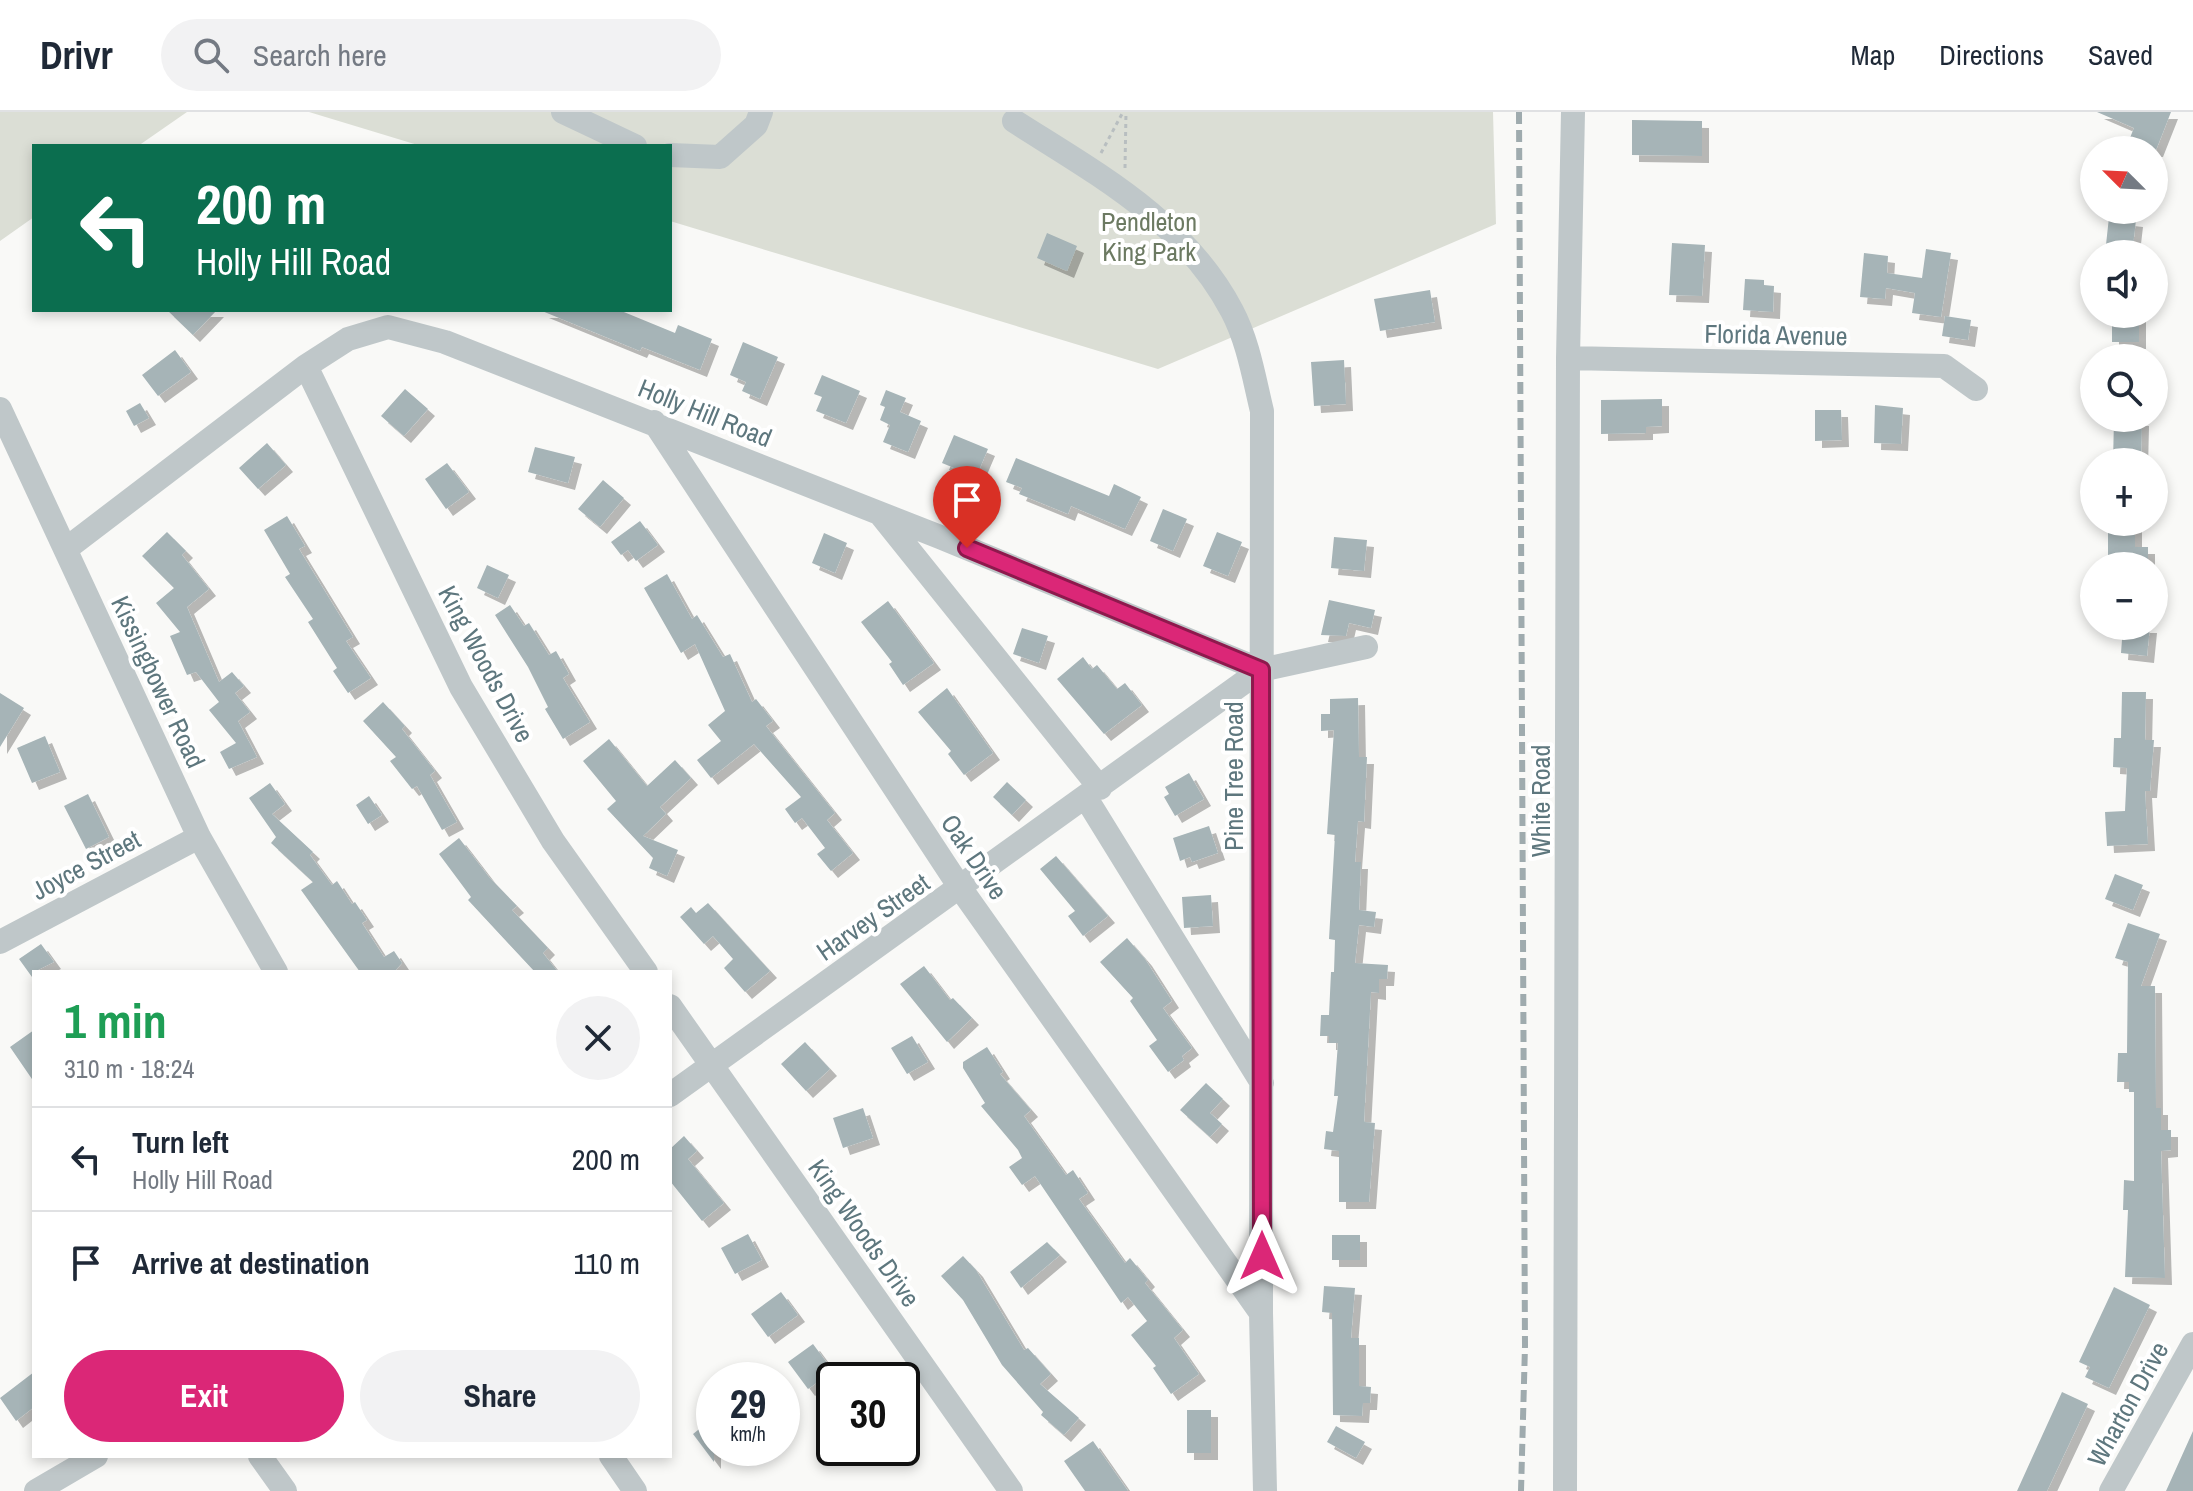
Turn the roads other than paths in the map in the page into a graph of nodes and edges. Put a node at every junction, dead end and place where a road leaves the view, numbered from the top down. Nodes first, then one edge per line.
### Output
1 (563, 112) edge
2 (761, 112) edge
3 (1573, 112) edge
4 (1014, 121) dead end
5 (631, 144) edge
6 (672, 155) edge
7 (1568, 358) junction
8 (306, 366) junction
9 (1976, 389) dead end
10 (0, 409) edge
11 (654, 422) junction
12 (878, 512) junction
13 (66, 549) junction
14 (1366, 647) dead end
15 (1261, 670) junction
16 (1093, 793) junction
17 (199, 837) junction
18 (961, 889) junction
19 (0, 942) edge
20 (275, 970) edge
21 (645, 970) edge
22 (672, 1009) edge
23 (712, 1066) junction
24 (1262, 1083) junction
25 (672, 1094) edge
26 (1261, 1313) junction
27 (2193, 1344) edge
28 (93, 1458) edge
29 (261, 1458) edge
30 (612, 1458) edge
31 (46, 1489) edge
32 (285, 1491) edge
33 (635, 1491) edge
34 (1011, 1491) edge
35 (1265, 1491) edge
36 (1565, 1491) edge
37 (2111, 1491) edge

1 - 5 street
2 - 6 street
3 - 7 street, White Road
4 - 15 street, Pine Tree Road
7 - 9 street, Florida Avenue
7 - 36 street, White Road
8 - 11 street, Holly Hill Road
8 - 13 street, Holly Hill Road
8 - 21 street, King Woods Drive
10 - 13 street, Kissingbower Road
11 - 12 street, Holly Hill Road
11 - 18 street, Oak Drive
12 - 15 street, Holly Hill Road
12 - 16 street
13 - 17 street, Kissingbower Road
14 - 15 street
15 - 16 street, Harvey Street
15 - 24 street, Pine Tree Road
16 - 18 street, Harvey Street
16 - 24 street
17 - 19 street, Joyce Street
17 - 20 street, Kissingbower Road
18 - 23 street, Harvey Street
18 - 26 street, Oak Drive
22 - 23 street, King Woods Drive
23 - 25 street, Harvey Street
23 - 34 street, King Woods Drive
24 - 26 street, Pine Tree Road
26 - 35 street, Pine Tree Road
27 - 37 street, Wharton Drive
28 - 31 street
29 - 32 street
30 - 33 street

